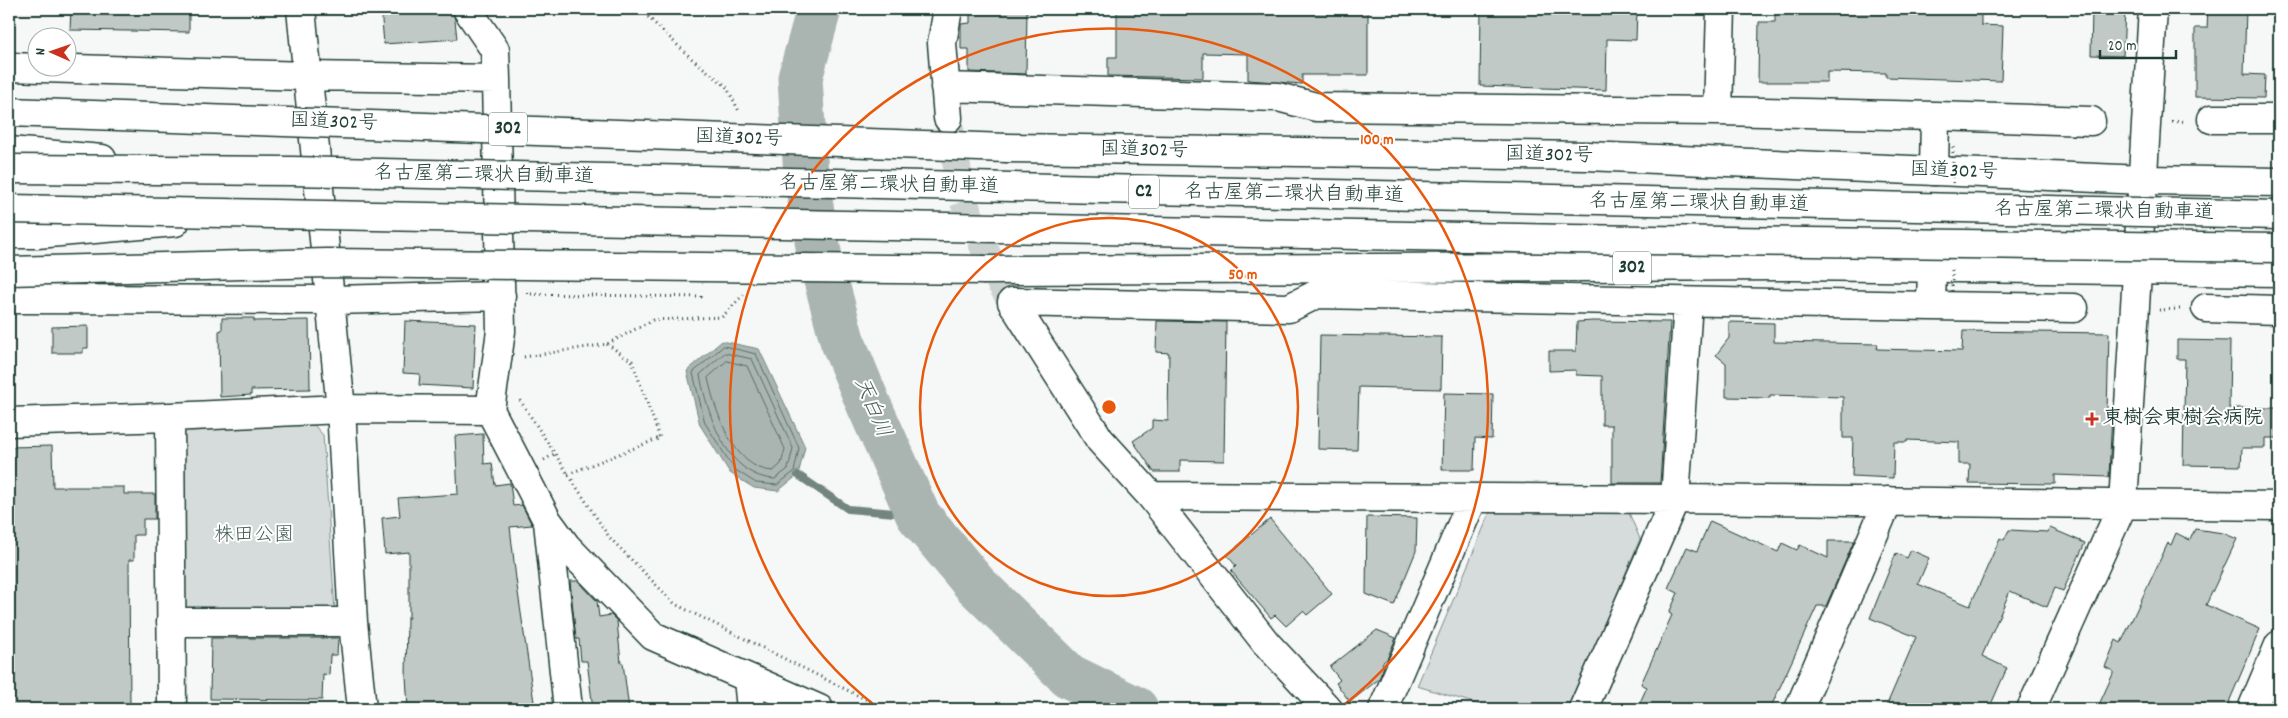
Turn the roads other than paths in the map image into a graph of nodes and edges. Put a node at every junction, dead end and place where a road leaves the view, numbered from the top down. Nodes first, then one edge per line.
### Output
1 (301, 9) edge
2 (467, 9) edge
3 (948, 9) edge
4 (1721, 9) edge
5 (2153, 9) edge
6 (9, 67) edge
7 (307, 76) junction
8 (496, 79) junction
9 (946, 87) junction
10 (1718, 111) junction
11 (9, 112) edge
12 (1935, 116) junction
13 (948, 118) tunnel mouth
14 (2212, 119) road end
15 (2279, 119) edge
16 (2091, 121) dead end
17 (9, 151) edge
18 (9, 169) edge
19 (246, 171) junction
20 (1934, 171) junction
21 (2144, 180) junction
22 (2279, 182) edge
23 (9, 209) edge
24 (279, 213) junction
25 (2279, 215) edge
26 (9, 234) edge
27 (2279, 248) edge
28 (1932, 268) junction
29 (9, 271) edge
30 (2139, 272) junction
31 (2279, 272) edge
32 (501, 296) junction
33 (9, 299) edge
34 (331, 300) junction
35 (1688, 302) junction
36 (1931, 306) junction
37 (2074, 308) dead end
38 (2206, 308) road end
39 (2279, 310) edge
40 (341, 408) junction
41 (490, 410) junction
42 (170, 417) junction
43 (9, 422) edge
44 (1151, 496) junction
45 (1473, 498) junction
46 (1676, 499) junction
47 (1888, 501) junction
48 (2123, 504) junction
49 (2279, 506) edge
50 (548, 520) junction
51 (171, 622) junction
52 (353, 622) junction
53 (2279, 645) edge
54 (748, 679) junction
55 (172, 709) edge
56 (362, 709) edge
57 (568, 709) edge
58 (751, 709) edge
59 (819, 709) edge
60 (1328, 709) edge
61 (1384, 709) edge
62 (1584, 709) edge
63 (1799, 709) edge
64 (2031, 709) edge
65 (2252, 709) edge

1 - 7 main road
2 - 8 main road
3 - 9 main road
4 - 10 main road
5 - 21 main road
6 - 7 main road
7 - 8 main road
7 - 34 main road
8 - 32 main road
9 - 10 main road
9 - 13 main road
10 - 12 main road
11 - 20 main road, 国道302号 / 302, bridge
12 - 16 main road
12 - 20 main road
14 - 15 main road
17 - 19 main road, bridge
18 - 19 main road, 名古屋第二環状自動車道 / C2, bridge
19 - 25 main road, 名古屋第二環状自動車道 / C2, bridge
20 - 21 main road, 国道302号 / 302
21 - 22 main road, 国道302号 / 302
21 - 30 main road
23 - 24 main road, 名古屋第二環状自動車道 / C2, bridge
24 - 26 main road, bridge
24 - 27 main road, 名古屋第二環状自動車道 / C2, bridge
28 - 29 main road, 302, bridge
28 - 30 main road, 302
28 - 36 main road
30 - 31 main road, 302
30 - 48 main road
32 - 34 main road
32 - 41 main road
33 - 34 main road
34 - 40 main road
35 - 36 main road
35 - 44 main road
35 - 46 main road
36 - 37 main road
38 - 39 main road
40 - 41 main road
40 - 42 main road
40 - 52 main road
41 - 50 main road
42 - 43 main road
42 - 51 main road
44 - 45 main road
44 - 60 main road
45 - 46 main road
45 - 61 main road
46 - 47 main road
46 - 62 main road
47 - 48 main road
47 - 63 main road
48 - 49 main road
48 - 64 main road
50 - 54 main road
50 - 57 main road
51 - 52 main road
51 - 55 main road
52 - 56 main road
53 - 65 main road
54 - 58 main road
54 - 59 main road

